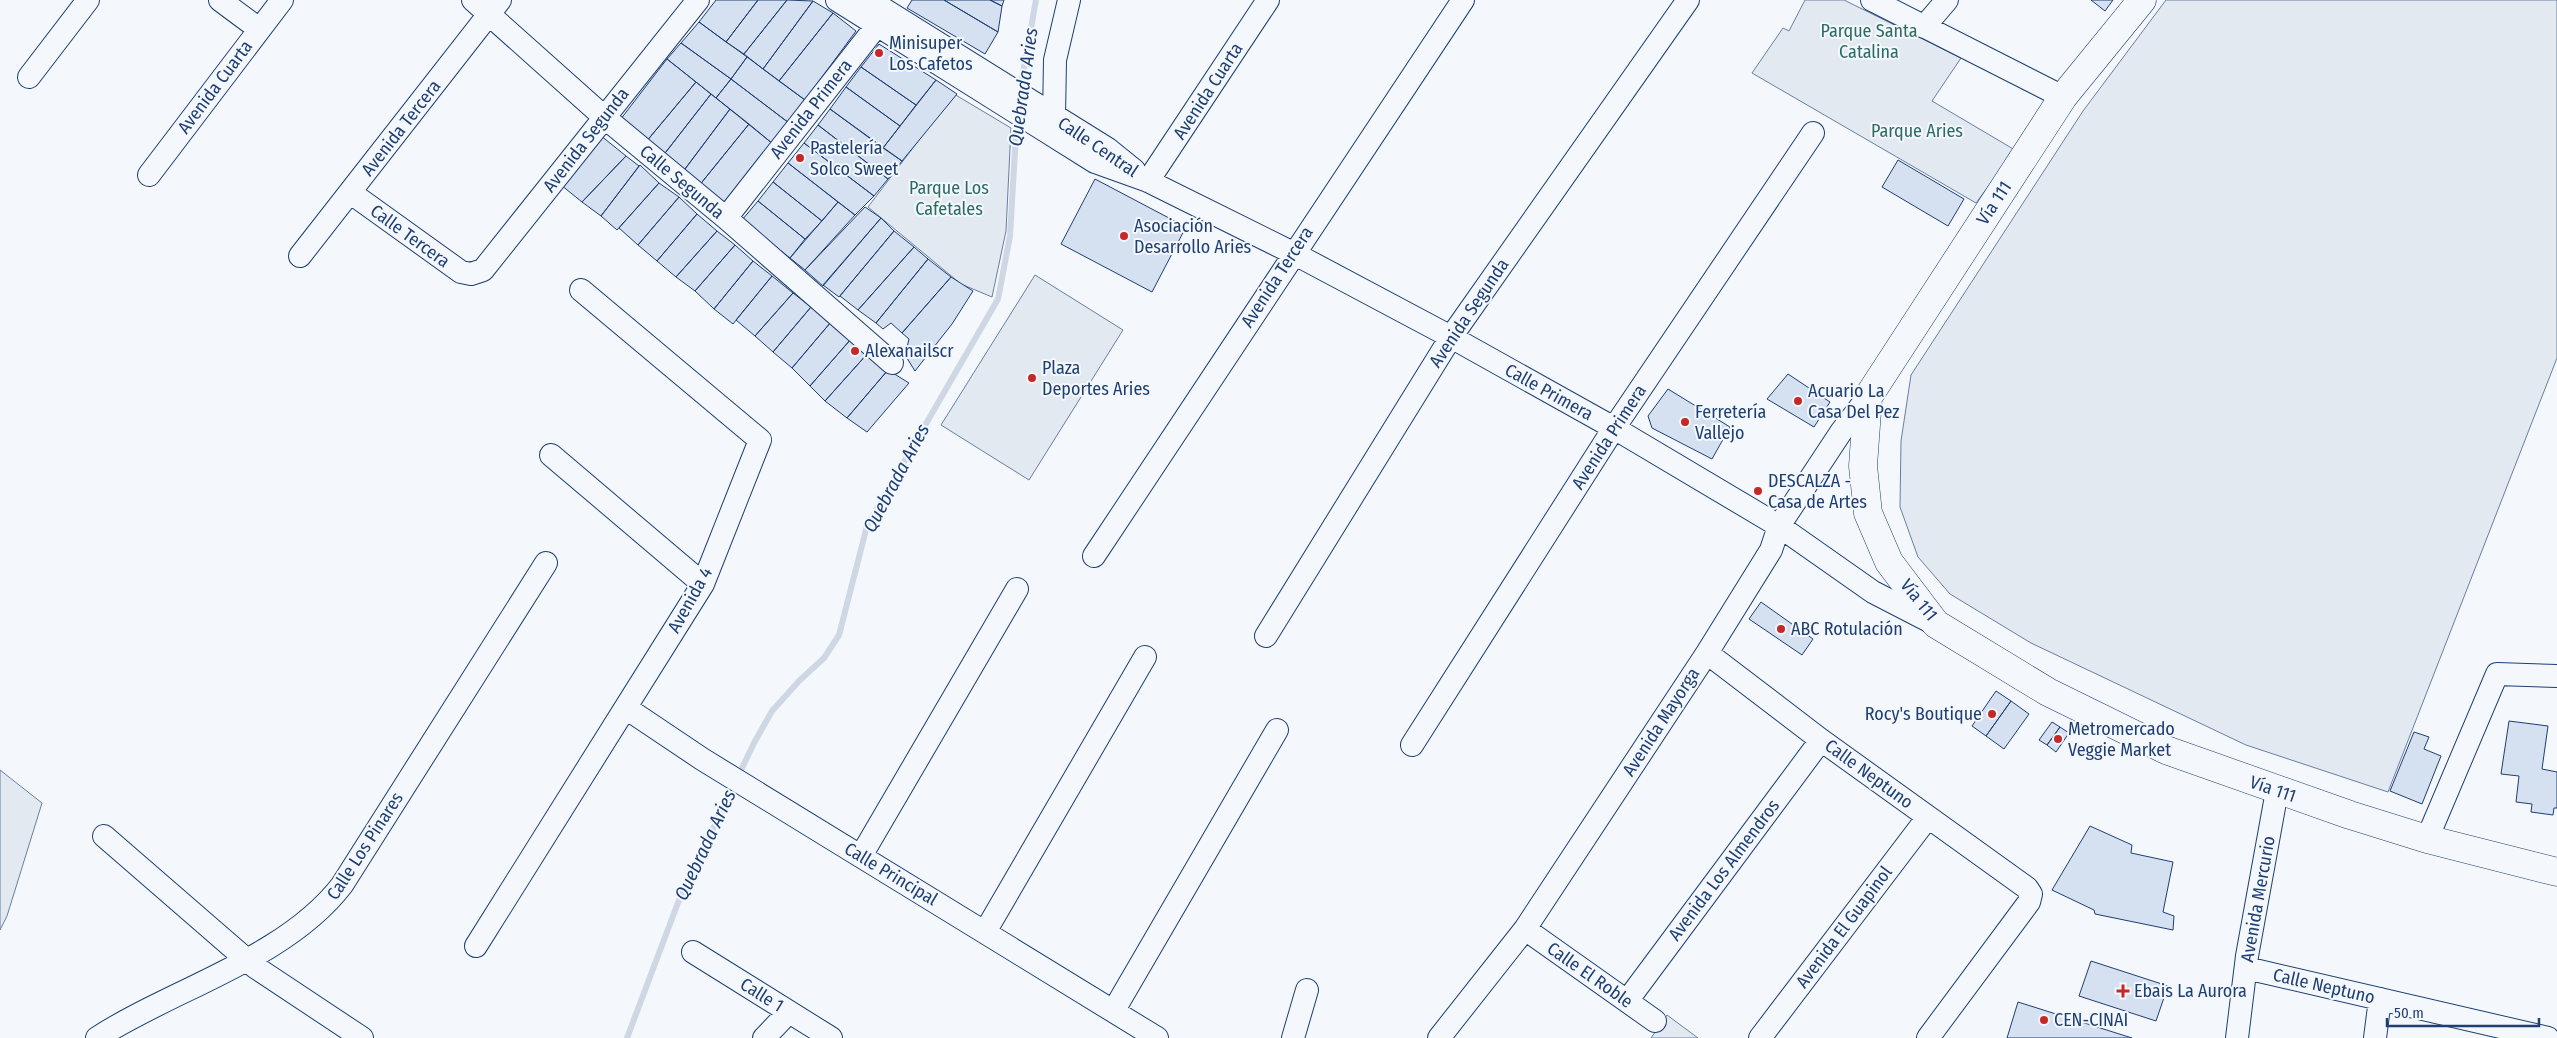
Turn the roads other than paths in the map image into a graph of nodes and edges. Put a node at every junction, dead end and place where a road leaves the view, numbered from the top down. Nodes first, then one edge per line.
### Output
1 (88, 0) edge
2 (220, 0) edge
3 (282, 0) edge
4 (698, 0) edge
5 (837, 0) edge
6 (869, 0) edge
7 (1069, 0) edge
8 (1268, 0) edge
9 (1463, 0) edge
10 (1688, 0) edge
11 (1872, 0) edge
12 (1947, 0) edge
13 (2142, 0) edge
14 (487, 5) edge
15 (887, 12) edge
16 (1924, 27) junction
17 (259, 29) junction
18 (29, 77) dead end
19 (2063, 97) junction
20 (1031, 112) junction
21 (604, 117) junction
22 (1054, 117) junction
23 (1813, 133) dead end
24 (149, 175) dead end
25 (1148, 181) junction
26 (351, 193) junction
27 (726, 218) junction
28 (1293, 253) junction
29 (300, 256) dead end
30 (471, 274) joint
31 (581, 290) dead end
32 (1451, 337) junction
33 (892, 363) dead end
34 (1868, 397) junction
35 (1614, 428) junction
36 (551, 455) dead end
37 (1779, 526) junction
38 (1094, 556) dead end
39 (546, 563) dead end
40 (703, 584) junction
41 (1017, 589) dead end
42 (1936, 624) junction
43 (1266, 636) dead end
44 (1707, 653) junction
45 (1145, 658) dead end
46 (2557, 676) edge
47 (626, 708) junction
48 (1277, 730) dead end
49 (1821, 740) junction
50 (1412, 745) dead end
51 (2277, 791) junction
52 (1928, 817) junction
53 (104, 836) dead end
54 (2427, 839) junction
55 (861, 856) junction
56 (2557, 872) edge
57 (1525, 929) junction
58 (985, 932) junction
59 (476, 946) dead end
60 (693, 952) dead end
61 (246, 959) junction
62 (2246, 968) junction
63 (1307, 990) dead end
64 (2380, 999) junction
65 (1627, 1001) junction
66 (1114, 1010) junction
67 (788, 1012) junction
68 (1655, 1021) dead end
69 (2514, 1034) edge
70 (1446, 1036) edge
71 (97, 1038) edge
72 (362, 1038) edge
73 (764, 1038) edge
74 (831, 1038) edge
75 (1157, 1038) edge
76 (1293, 1038) edge
77 (1760, 1038) edge
78 (1928, 1038) edge
79 (2237, 1038) edge
80 (2375, 1038) edge
81 (2548, 1038) edge

1 - 18 street
2 - 17 street
3 - 17 street, Avenida Cuarta
4 - 21 street, Avenida Segunda
5 - 15 street, Calle Central
6 - 15 street, Calle Central
7 - 22 street
8 - 25 street, Avenida Cuarta
9 - 28 street, Avenida Tercera
10 - 32 street, Avenida Segunda
11 - 16 street
12 - 16 street
13 - 19 main road, Vía 111
14 - 21 street, Calle Segunda
14 - 26 street, Avenida Tercera
15 - 20 street, Calle Central
15 - 27 street, Avenida Primera
16 - 19 street
17 - 24 street, Avenida Cuarta
19 - 34 main road, Vía 111
20 - 22 street, Calle Central
20 - 25 street, Calle Central
21 - 27 street, Calle Segunda
21 - 30 street, Avenida Segunda
22 - 25 street, Calle Central
23 - 35 street, Avenida Primera
25 - 28 street, Calle Primera
26 - 29 street, Avenida Tercera
26 - 30 street, Calle Tercera
27 - 33 street, Calle Segunda
28 - 32 street, Calle Primera
28 - 38 street, Avenida Tercera
31 - 40 street, Avenida 4
32 - 35 street, Calle Primera
32 - 43 street, Avenida Segunda
34 - 37 street, Avenida Mayorga
34 - 42 main road, Vía 111
35 - 37 street, Calle Primera
35 - 50 street, Avenida Primera
36 - 40 street
37 - 42 street, Calle Primera
37 - 44 street, Avenida Mayorga
39 - 61 street, Calle Los Pinares
40 - 47 street, Avenida 4
41 - 55 street
42 - 51 main road, Vía 111
44 - 49 street, Calle Neptuno
44 - 57 street, Avenida Mayorga
45 - 58 street
46 - 54 street
47 - 55 street, Calle Principal
47 - 59 street, Avenida 4
48 - 66 street
49 - 52 street, Calle Neptuno
49 - 65 street, Avenida Los Almendros
51 - 54 main road, Vía 111
51 - 62 street, Avenida Mercurio
52 - 77 street, Avenida El Guapinol
52 - 78 street, Calle Neptuno
53 - 61 street
54 - 56 main road, Vía 111
55 - 58 street, Calle Principal
57 - 65 street, Calle El Roble
57 - 70 street, Avenida Mayorga
58 - 66 street, Calle Principal
60 - 67 street, Calle 1
61 - 71 street, Calle Los Pinares
61 - 72 street
62 - 64 street, Calle Neptuno
62 - 79 street, Avenida Mercurio
63 - 76 street
64 - 69 street, Calle Neptuno
64 - 80 street
65 - 68 street, Calle El Roble
66 - 75 street, Calle Principal
67 - 73 street
67 - 74 street, Calle 1
69 - 81 street, Calle Neptuno

